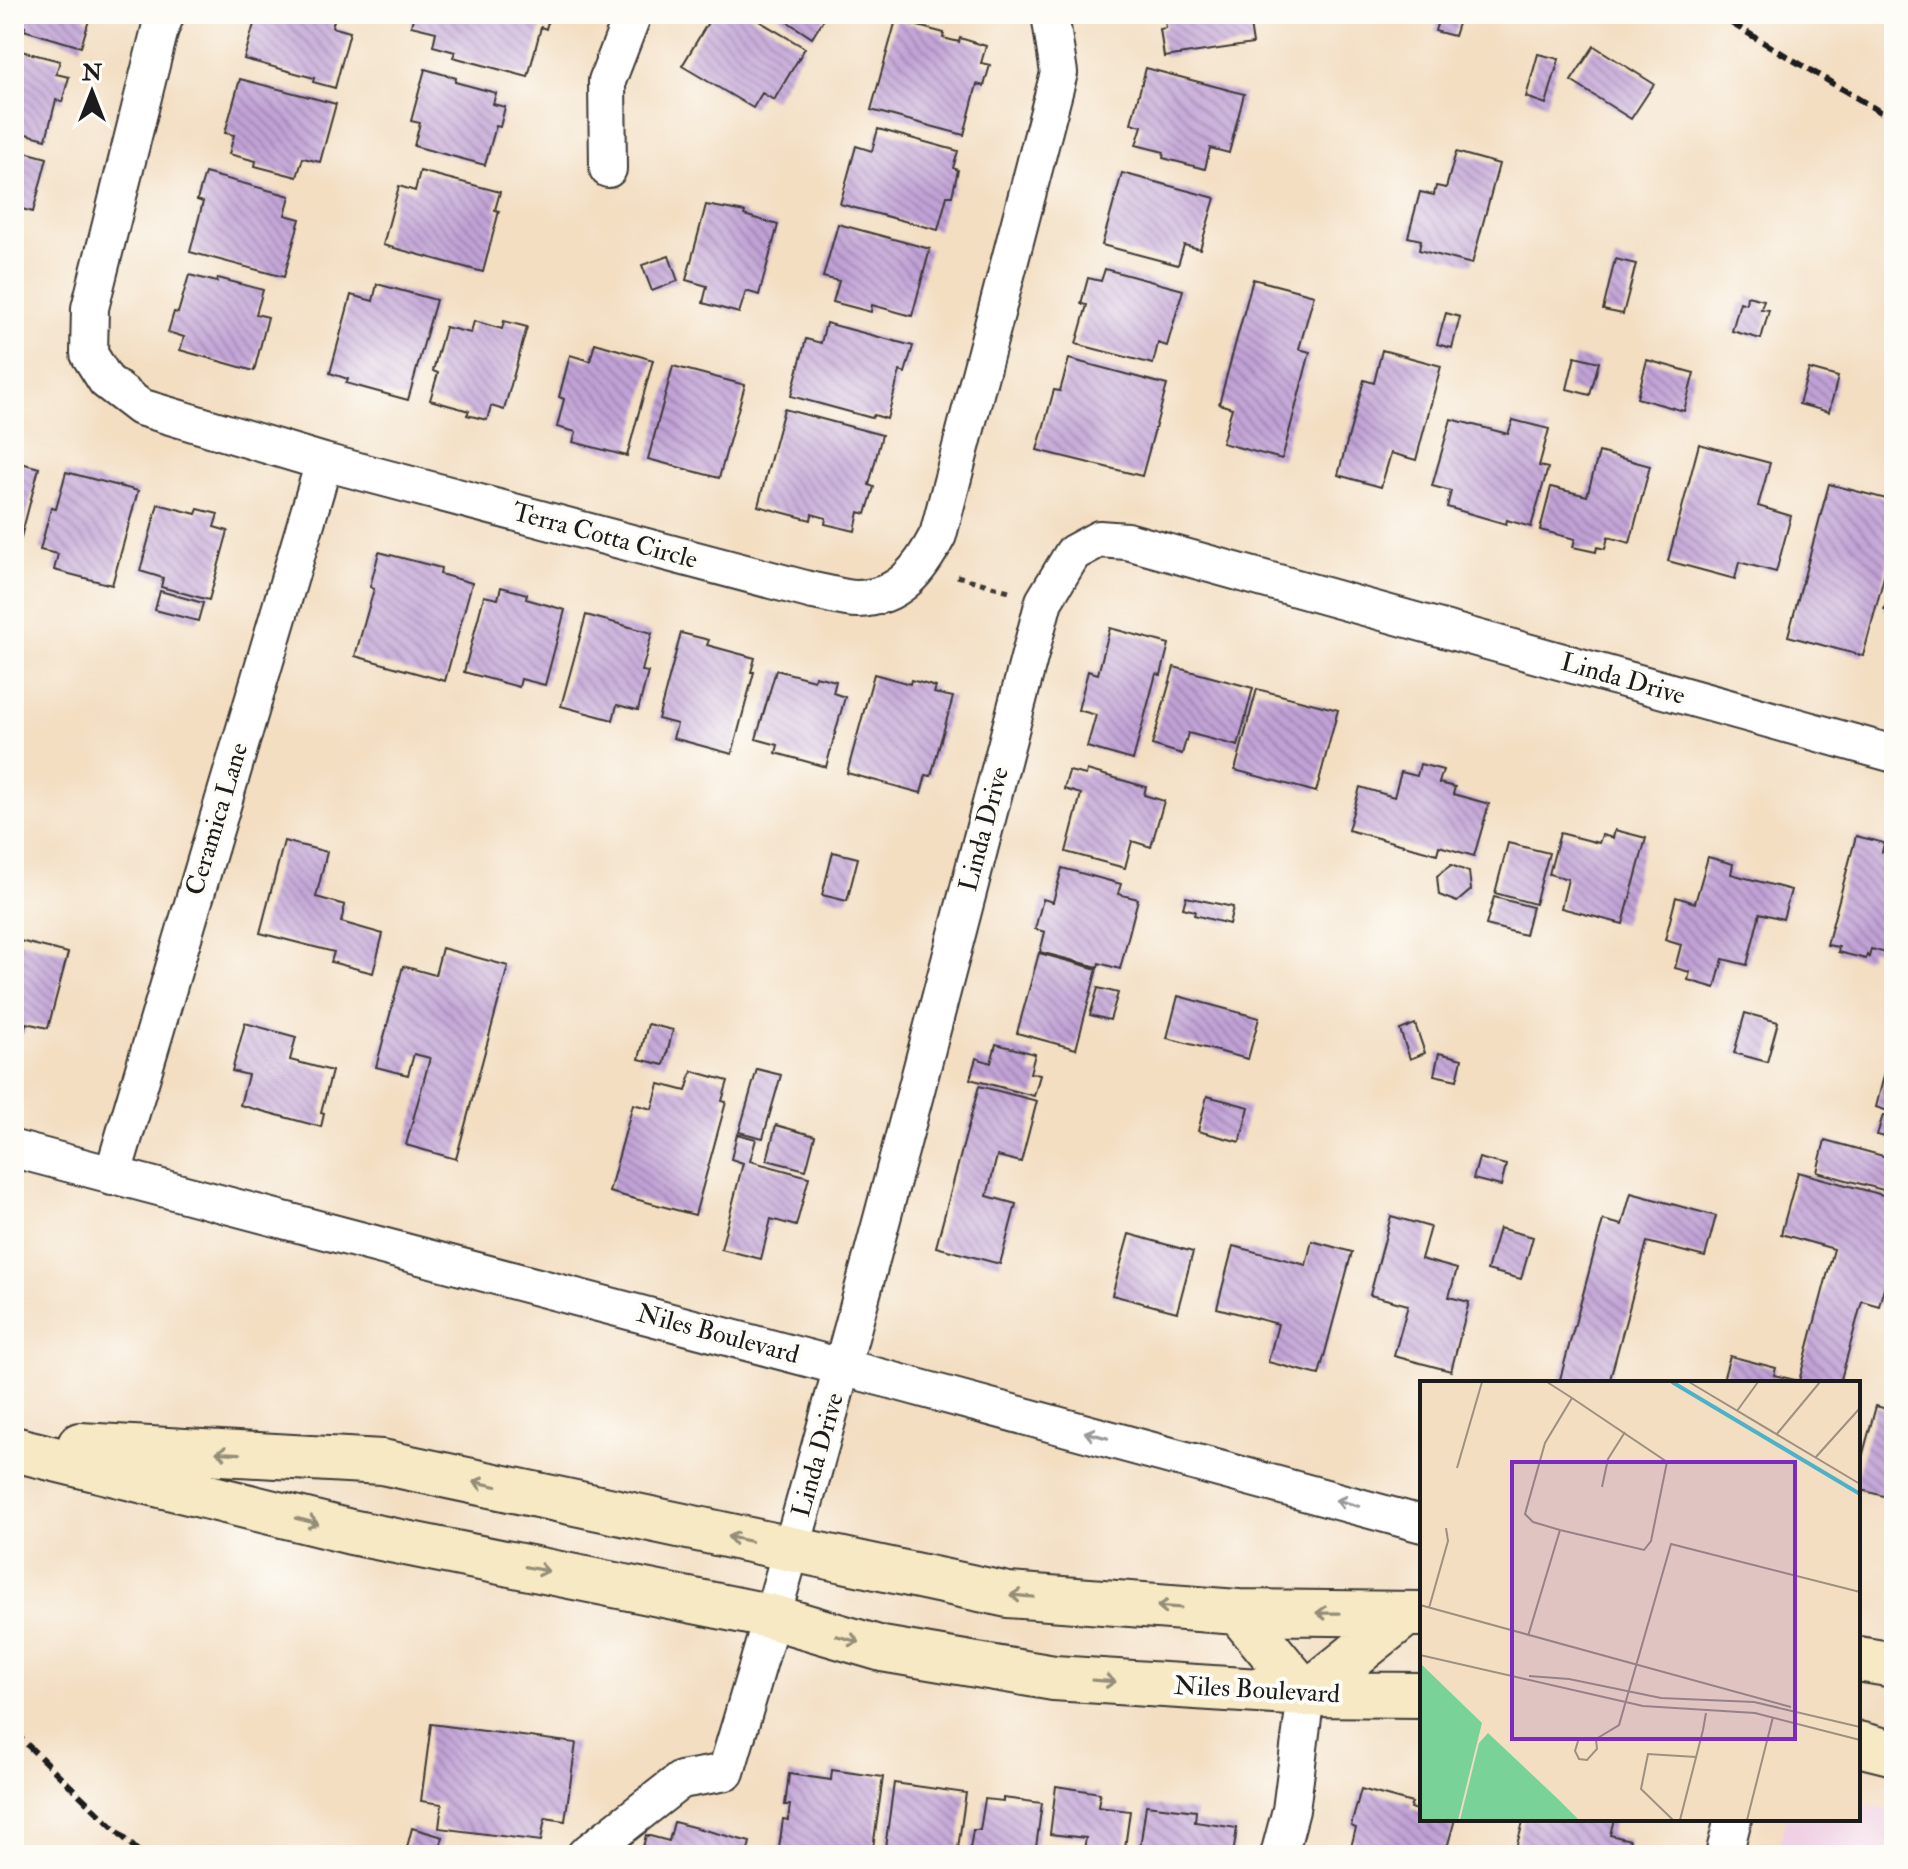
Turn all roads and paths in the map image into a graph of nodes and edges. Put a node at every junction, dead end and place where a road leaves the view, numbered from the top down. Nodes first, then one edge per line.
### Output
1 (166, 14) edge
2 (633, 14) edge
3 (1050, 14) edge
4 (608, 169) dead end
5 (324, 462) junction
6 (922, 566) junction
7 (1044, 601) junction
8 (1894, 754) edge
9 (14, 1149) edge
10 (112, 1177) junction
11 (843, 1367) junction
12 (14, 1441) edge
13 (14, 1449) edge
14 (1420, 1523) edge
15 (791, 1550) junction
16 (1238, 1612) junction
17 (1414, 1614) edge
18 (773, 1617) junction
19 (1860, 1648) edge
20 (1894, 1658) edge
21 (1860, 1659) edge
22 (1894, 1665) edge
23 (1306, 1694) junction
24 (1420, 1695) edge
25 (1860, 1744) edge
26 (1894, 1753) edge
27 (1732, 1821) edge
28 (585, 1855) edge
29 (1279, 1855) edge
30 (1724, 1855) edge

1 - 5 street, Terra Cotta Circle
2 - 4 street
3 - 6 street, Terra Cotta Circle
5 - 6 street, Terra Cotta Circle
5 - 10 street, Ceramica Lane
6 - 7 path
7 - 8 street, Linda Drive
7 - 11 street, Linda Drive
9 - 10 street, Niles Boulevard
10 - 11 street, Niles Boulevard
14 -> 11 street, Niles Boulevard
11 - 15 street, Linda Drive
15 -> 12 main road
13 -> 18 main road, Niles Boulevard
16 -> 15 main road
15 - 18 street, Linda Drive
17 -> 16 main road
16 - 23 main road
17 - 23 main road
18 -> 23 main road, Niles Boulevard
18 - 28 street, Linda Drive
19 - 20 street
21 - 22 main road
23 - 24 main road, Niles Boulevard
23 - 29 street
25 - 26 main road
27 - 30 street

